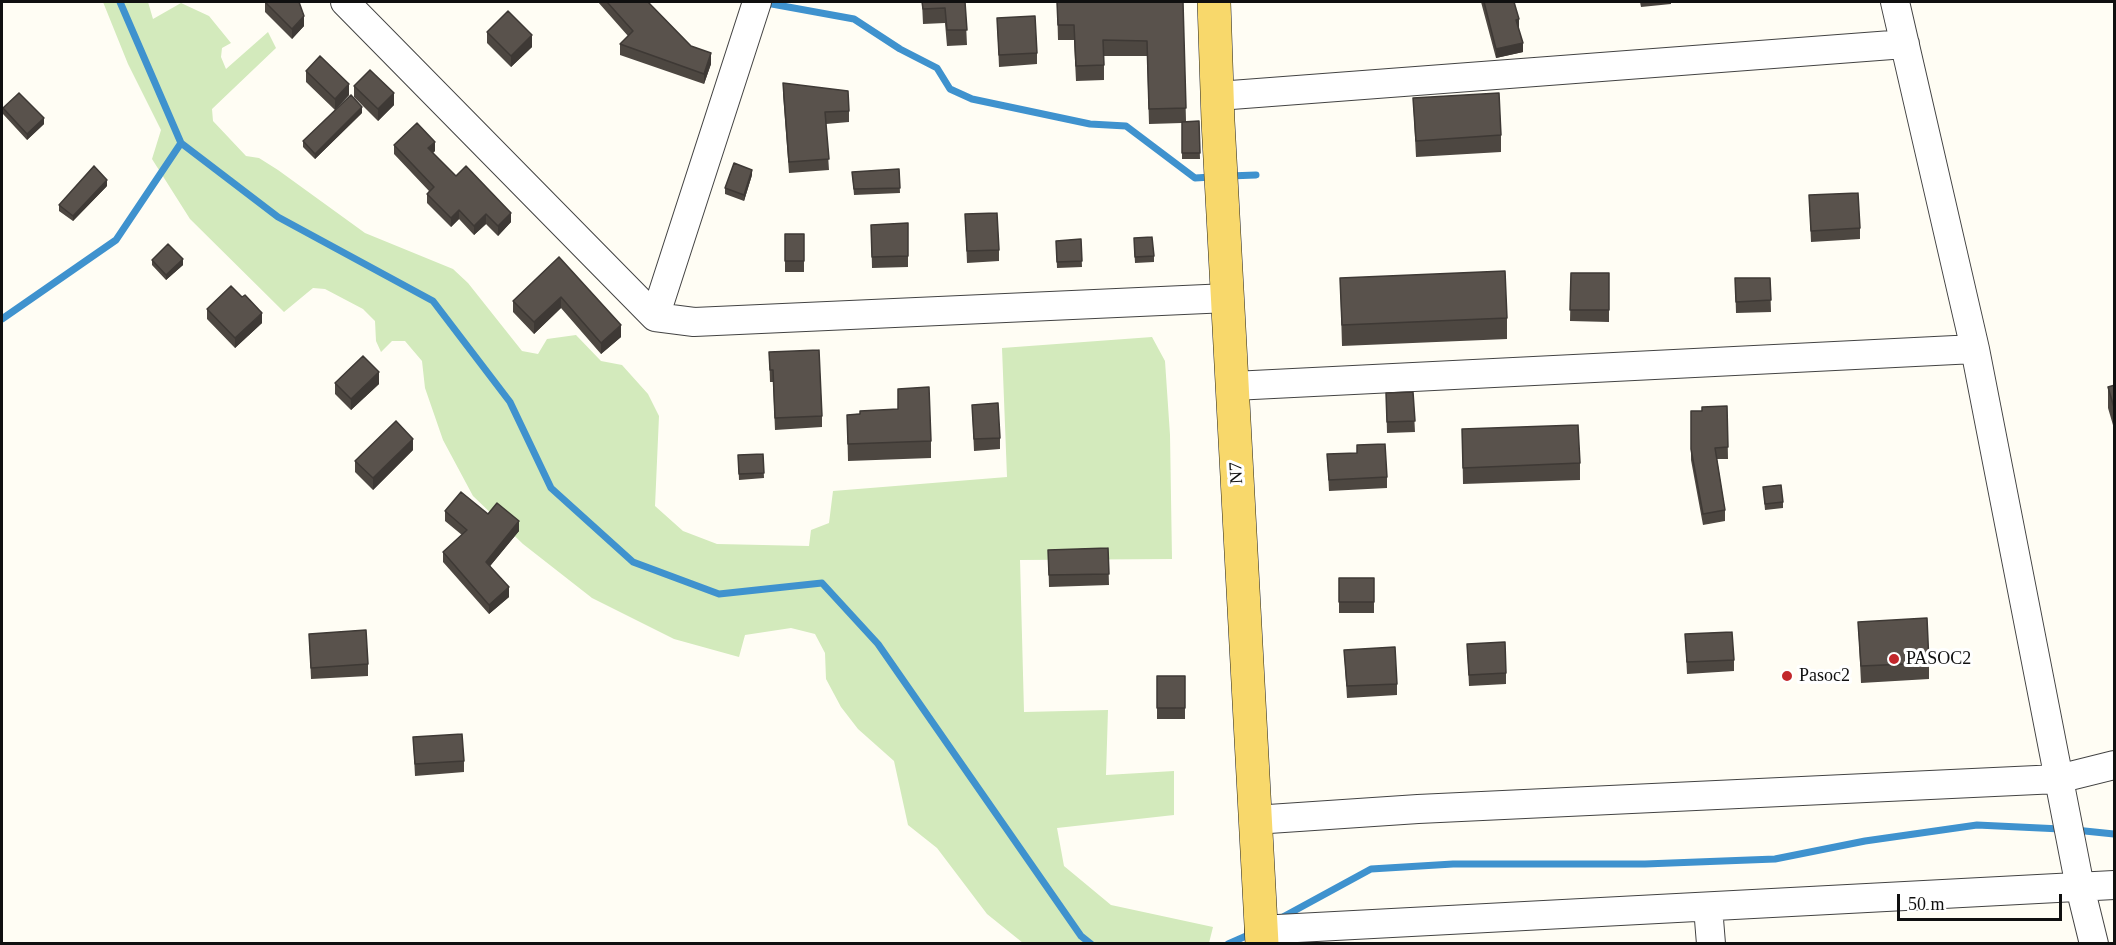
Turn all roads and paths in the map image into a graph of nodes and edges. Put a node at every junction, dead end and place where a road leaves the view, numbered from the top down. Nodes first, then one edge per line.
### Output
1 (345, 2) edge
2 (757, 2) edge
3 (1214, 2) edge
4 (1895, 2) edge
5 (1905, 44) junction
6 (1218, 96) junction
7 (1228, 298) junction
8 (655, 317) junction
9 (1975, 349) junction
10 (1233, 386) junction
11 (2115, 765) edge
12 (2058, 778) junction
13 (1254, 820) junction
14 (2115, 885) edge
15 (2080, 887) junction
16 (1708, 907) junction
17 (1260, 937) edge
18 (1711, 944) edge
19 (2094, 944) edge

1 - 8 street
2 - 8 street
3 - 6 main road, N7
4 - 5 street
5 - 6 street
5 - 9 street
6 - 7 main road, N7
7 - 8 street
7 - 10 main road, N7
9 - 10 street
9 - 12 street
10 - 13 main road, N7
11 - 12 street
12 - 13 street
12 - 15 street
13 - 17 main road, N7
14 - 15 street
15 - 16 street
15 - 19 street
16 - 17 street
16 - 18 street

